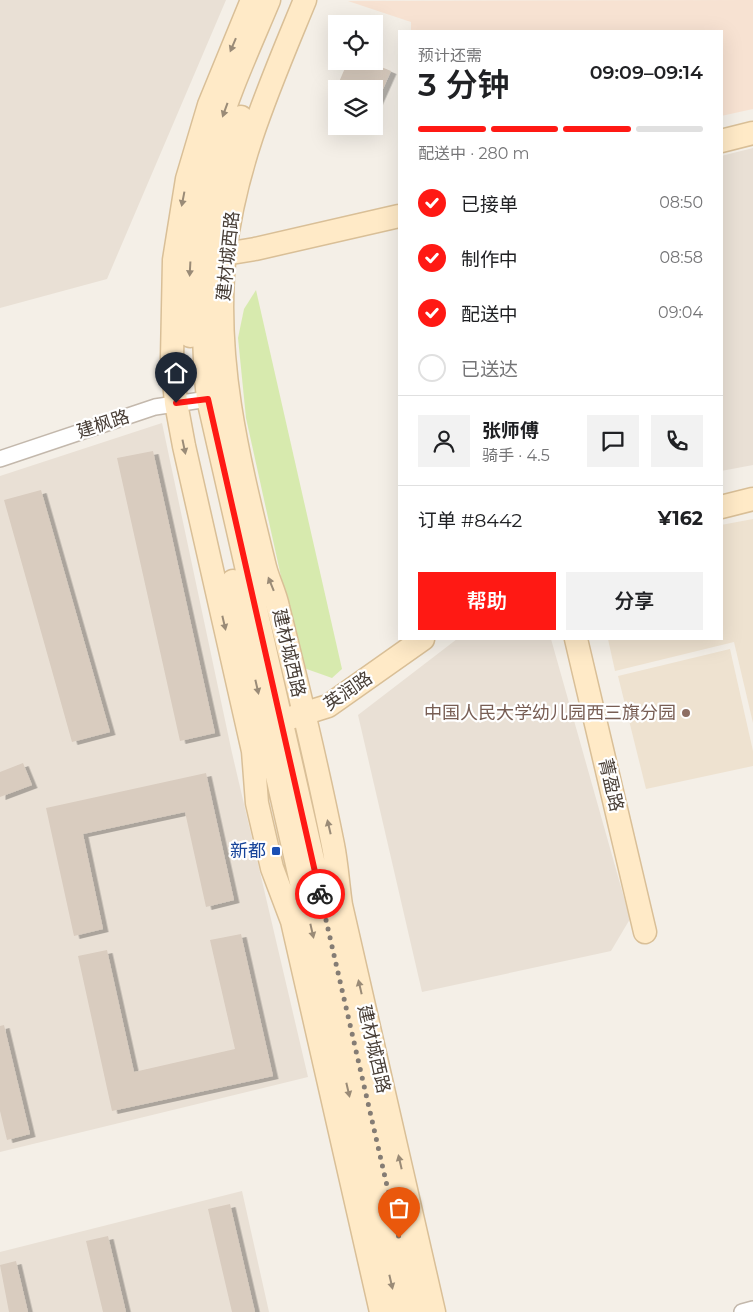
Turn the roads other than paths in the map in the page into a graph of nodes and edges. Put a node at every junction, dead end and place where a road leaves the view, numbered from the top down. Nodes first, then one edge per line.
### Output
1 (252, 0) edge
2 (269, 0) edge
3 (289, 0) edge
4 (305, 0) edge
5 (753, 133) edge
6 (723, 140) edge
7 (398, 216) edge
8 (225, 254) junction
9 (222, 282) junction
10 (204, 352) junction
11 (193, 401) junction
12 (0, 458) edge
13 (753, 500) edge
14 (723, 506) edge
15 (421, 640) edge
16 (576, 640) edge
17 (303, 715) junction
18 (273, 722) junction
19 (645, 932) dead end
20 (753, 1310) edge
21 (381, 1312) edge
22 (398, 1312) edge
23 (416, 1312) edge
24 (434, 1312) edge
25 (742, 1312) edge

1 -> 11 street, 建材城西路
2 -> 11 street, 建材城西路
3 - 10 street, 建材城西路
4 - 8 street, 建材城西路
5 - 6 street
7 - 8 street
8 - 9 street, 建材城西路
9 - 10 street
17 -> 9 street, 建材城西路
10 - 11 street, 建材城西路
11 - 12 street, 建枫路
11 - 18 street, 建材城西路
11 -> 21 street, 建材城西路
13 - 14 street
15 - 17 street, 英润路
16 - 19 street, 菁盈路
17 - 18 street, 英润路
24 -> 17 street, 建材城西路
18 -> 22 street, 建材城西路
18 - 23 street, 建材城西路
20 - 25 street

